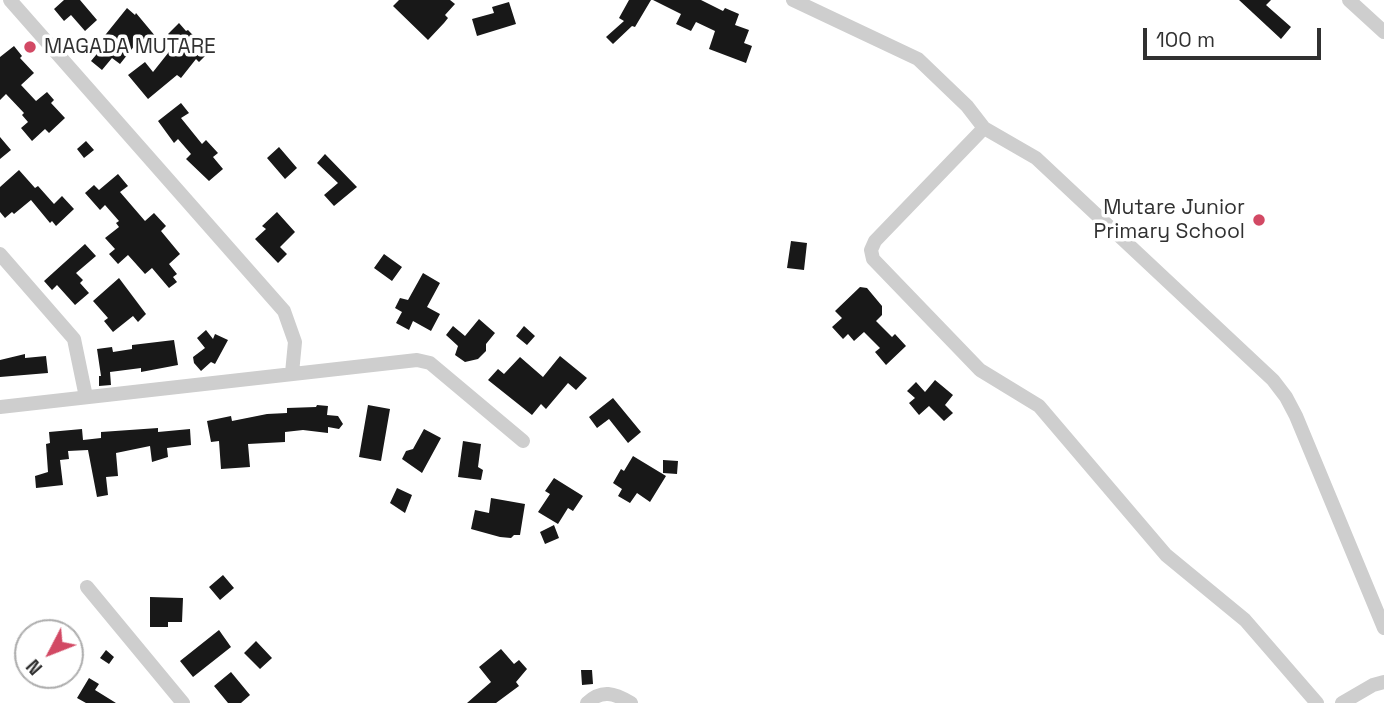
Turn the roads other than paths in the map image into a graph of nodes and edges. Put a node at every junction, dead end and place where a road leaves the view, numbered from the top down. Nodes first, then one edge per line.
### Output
1 (10, 0) edge
2 (1349, 0) edge
3 (799, 1) edge
4 (1384, 32) edge
5 (984, 128) junction
6 (0, 254) edge
7 (292, 373) junction
8 (86, 397) junction
9 (0, 407) edge
10 (523, 441) dead end
11 (87, 587) dead end
12 (1384, 628) edge
13 (1384, 682) edge
14 (183, 703) edge
15 (587, 703) edge
16 (631, 703) edge
17 (1317, 703) edge
18 (1342, 703) edge

1 - 7 street
2 - 4 street
3 - 5 street
5 - 12 street
5 - 17 street
6 - 8 street
7 - 8 street
7 - 10 street
8 - 9 street
11 - 14 street
13 - 18 street
15 - 16 street

